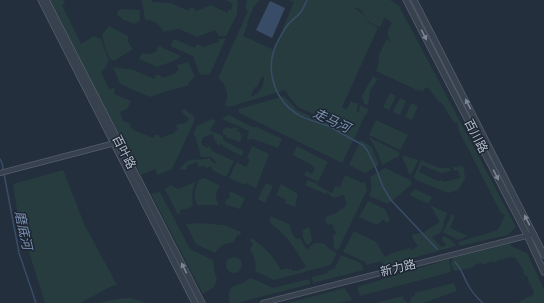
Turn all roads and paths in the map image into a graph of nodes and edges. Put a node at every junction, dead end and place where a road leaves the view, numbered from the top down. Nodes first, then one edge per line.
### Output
1 (41, 0) edge
2 (46, 0) edge
3 (406, 0) edge
4 (414, 0) edge
5 (116, 142) junction
6 (0, 173) edge
7 (534, 234) junction
8 (527, 235) junction
9 (544, 255) edge
10 (544, 272) edge
11 (195, 303) edge
12 (202, 303) edge
13 (262, 303) edge

1 - 5 street, 百叶路
2 - 5 street, 百叶路
3 -> 8 street, 百川路
7 -> 4 street, 百川路
5 - 6 street
5 - 11 street, 百叶路
12 -> 5 street, 百叶路
7 - 8 street, 新力路
7 - 9 street, 百川路
8 - 10 street, 百川路
8 - 13 street, 新力路

